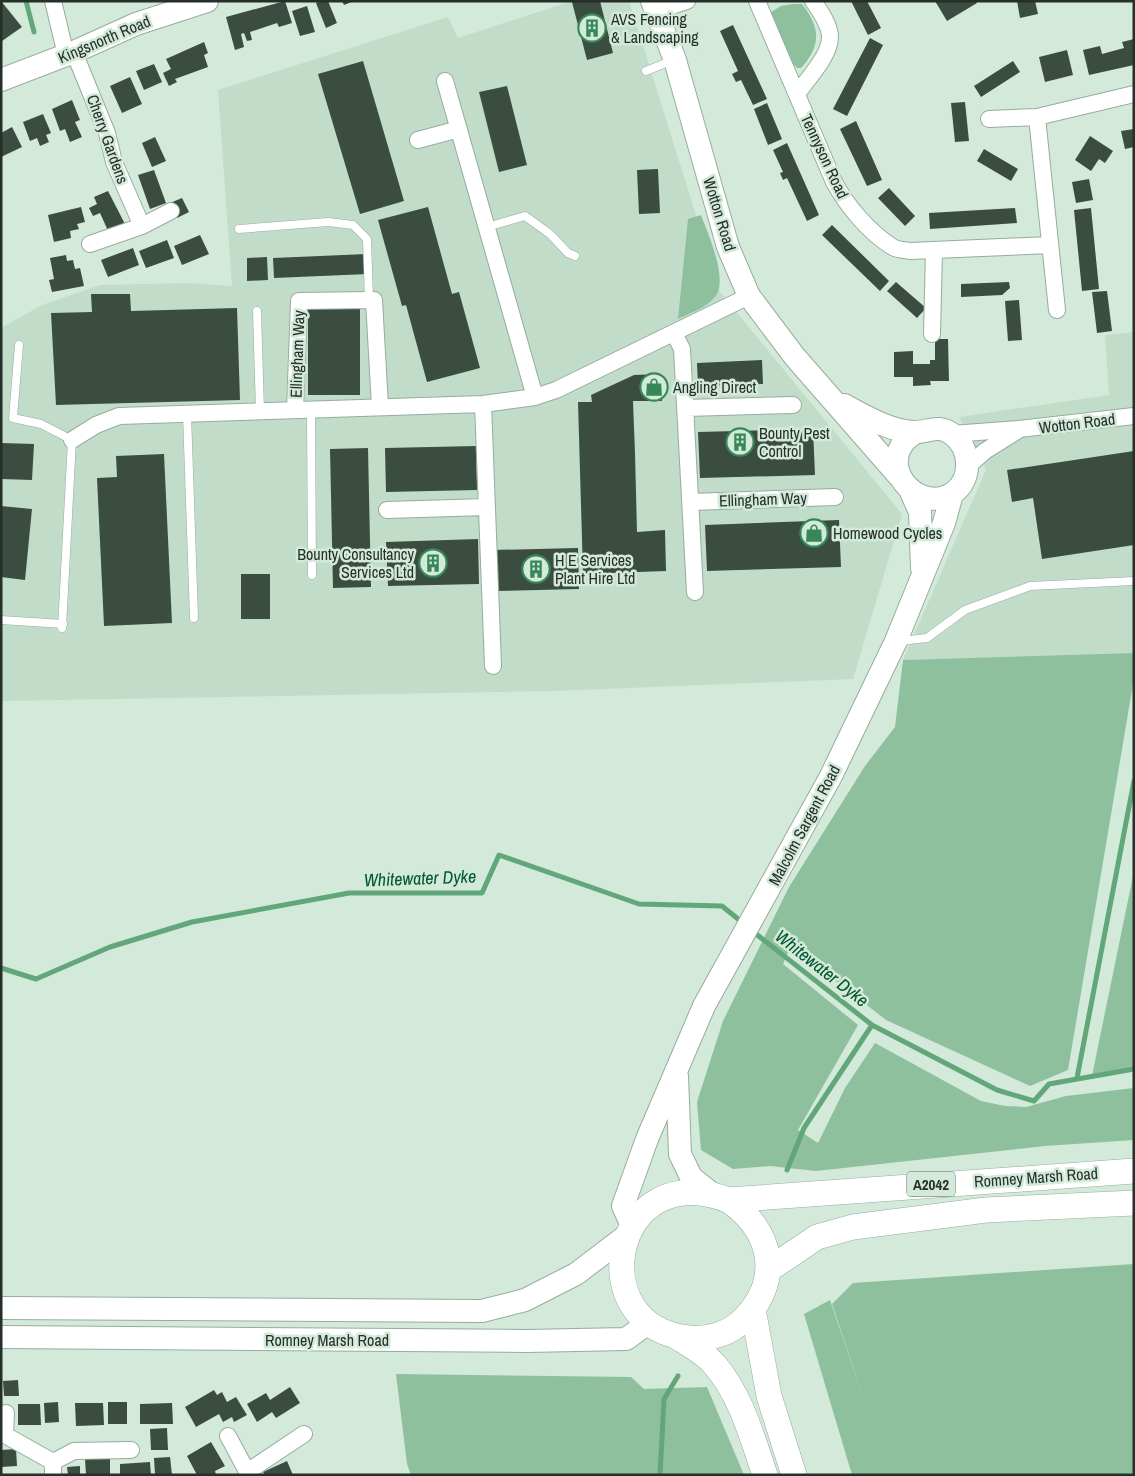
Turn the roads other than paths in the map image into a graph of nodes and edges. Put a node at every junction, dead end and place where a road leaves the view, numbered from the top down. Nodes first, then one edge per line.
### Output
1 (53, 1) edge
2 (208, 1) edge
3 (688, 1) edge
4 (757, 1) edge
5 (813, 1) edge
6 (654, 6) edge
7 (70, 54) junction
8 (675, 60) junction
9 (646, 71) dead end
10 (1, 80) edge
11 (445, 81) dead end
12 (796, 94) junction
13 (1134, 94) edge
14 (1037, 117) junction
15 (989, 119) dead end
16 (459, 129) junction
17 (418, 140) dead end
18 (171, 211) dead end
19 (142, 226) junction
20 (487, 227) junction
21 (239, 229) dead end
22 (90, 244) dead end
23 (1050, 245) junction
24 (934, 251) junction
25 (575, 256) dead end
26 (749, 296) junction
27 (369, 300) junction
28 (257, 310) dead end
29 (1057, 310) dead end
30 (674, 333) junction
31 (932, 334) dead end
32 (19, 345) dead end
33 (534, 397) junction
34 (834, 401) junction
35 (483, 404) junction
36 (792, 405) dead end
37 (380, 407) junction
38 (686, 408) junction
39 (303, 409) junction
40 (260, 411) junction
41 (187, 414) junction
42 (1134, 416) edge
43 (1019, 429) junction
44 (916, 432) junction
45 (952, 434) junction
46 (72, 440) junction
47 (968, 466) junction
48 (905, 484) junction
49 (952, 494) junction
50 (835, 497) dead end
51 (691, 502) junction
52 (487, 507) junction
53 (387, 510) dead end
54 (922, 574) junction
55 (312, 575) dead end
56 (1134, 581) edge
57 (695, 592) dead end
58 (194, 618) dead end
59 (1, 620) edge
60 (896, 641) junction
61 (493, 666) dead end
62 (677, 1070) junction
63 (1134, 1171) edge
64 (720, 1196) junction
65 (1134, 1203) edge
66 (629, 1231) junction
67 (768, 1270) junction
68 (1, 1308) edge
69 (753, 1309) junction
70 (648, 1322) junction
71 (1, 1337) edge
72 (677, 1337) junction
73 (6, 1412) dead end
74 (304, 1434) dead end
75 (228, 1436) dead end
76 (131, 1450) dead end
77 (53, 1468) edge
78 (248, 1474) edge
79 (765, 1475) edge
80 (794, 1475) edge

1 - 7 street, Cherry Gardens
2 - 7 street, Kingsnorth Road
3 - 6 street
4 - 12 street, Tennyson Road
5 - 12 street, Tennyson Road
6 - 8 street, Wotton Road
7 - 10 street, Kingsnorth Road
7 - 19 street, Cherry Gardens
8 - 9 lane
8 - 26 street, Wotton Road
11 - 16 street
12 - 24 street, Tennyson Road
13 - 14 street
14 - 15 street
14 - 23 street
16 - 17 street
16 - 20 street
18 - 19 street
19 - 22 street
20 - 25 lane
20 - 33 street
21 - 27 lane
23 - 24 street, Tennyson Road
23 - 29 street
24 - 31 street
26 - 30 street, Ellingham Way
26 - 34 street, Wotton Road
27 - 37 street
27 - 39 street, Ellingham Way
28 - 40 lane
30 - 33 street, Ellingham Way
30 - 38 street
32 - 46 lane
33 - 35 street, Ellingham Way
34 - 44 street, Wotton Road
34 - 48 street, Wotton Road
35 - 37 street, Ellingham Way
35 - 52 street
36 - 38 street
37 - 39 street, Ellingham Way
38 - 51 street
39 - 40 street, Ellingham Way
39 - 55 lane
40 - 41 street, Ellingham Way
41 - 46 street, Ellingham Way
41 - 58 lane
42 - 43 street, Wotton Road
43 - 45 street, Wotton Road
43 - 47 street, Wotton Road
44 - 45 street, Wotton Road
44 - 48 street
45 - 47 street
46 - 59 lane
47 - 49 street, Wotton Road
48 - 49 street
48 - 54 street, Malcolm Sargent Road
49 - 54 street, Malcolm Sargent Road
50 - 51 street, Ellingham Way
51 - 57 street
52 - 53 street
52 - 61 street
54 - 60 street, Malcolm Sargent Road
56 - 60 lane
60 - 62 street, Malcolm Sargent Road
62 - 64 street, Malcolm Sargent Road
62 - 66 street, Malcolm Sargent Road
63 - 64 main road, Romney Marsh Road / A2042
64 - 66 main road
64 - 67 main road
65 - 67 main road, Romney Marsh Road / A2042
66 - 68 street, Romney Marsh Road
66 - 70 main road
67 - 69 main road
69 - 72 main road
69 - 80 main road
70 - 71 street, Romney Marsh Road
70 - 72 main road
72 - 79 main road
73 - 77 street
74 - 78 street
75 - 78 street
76 - 77 street

